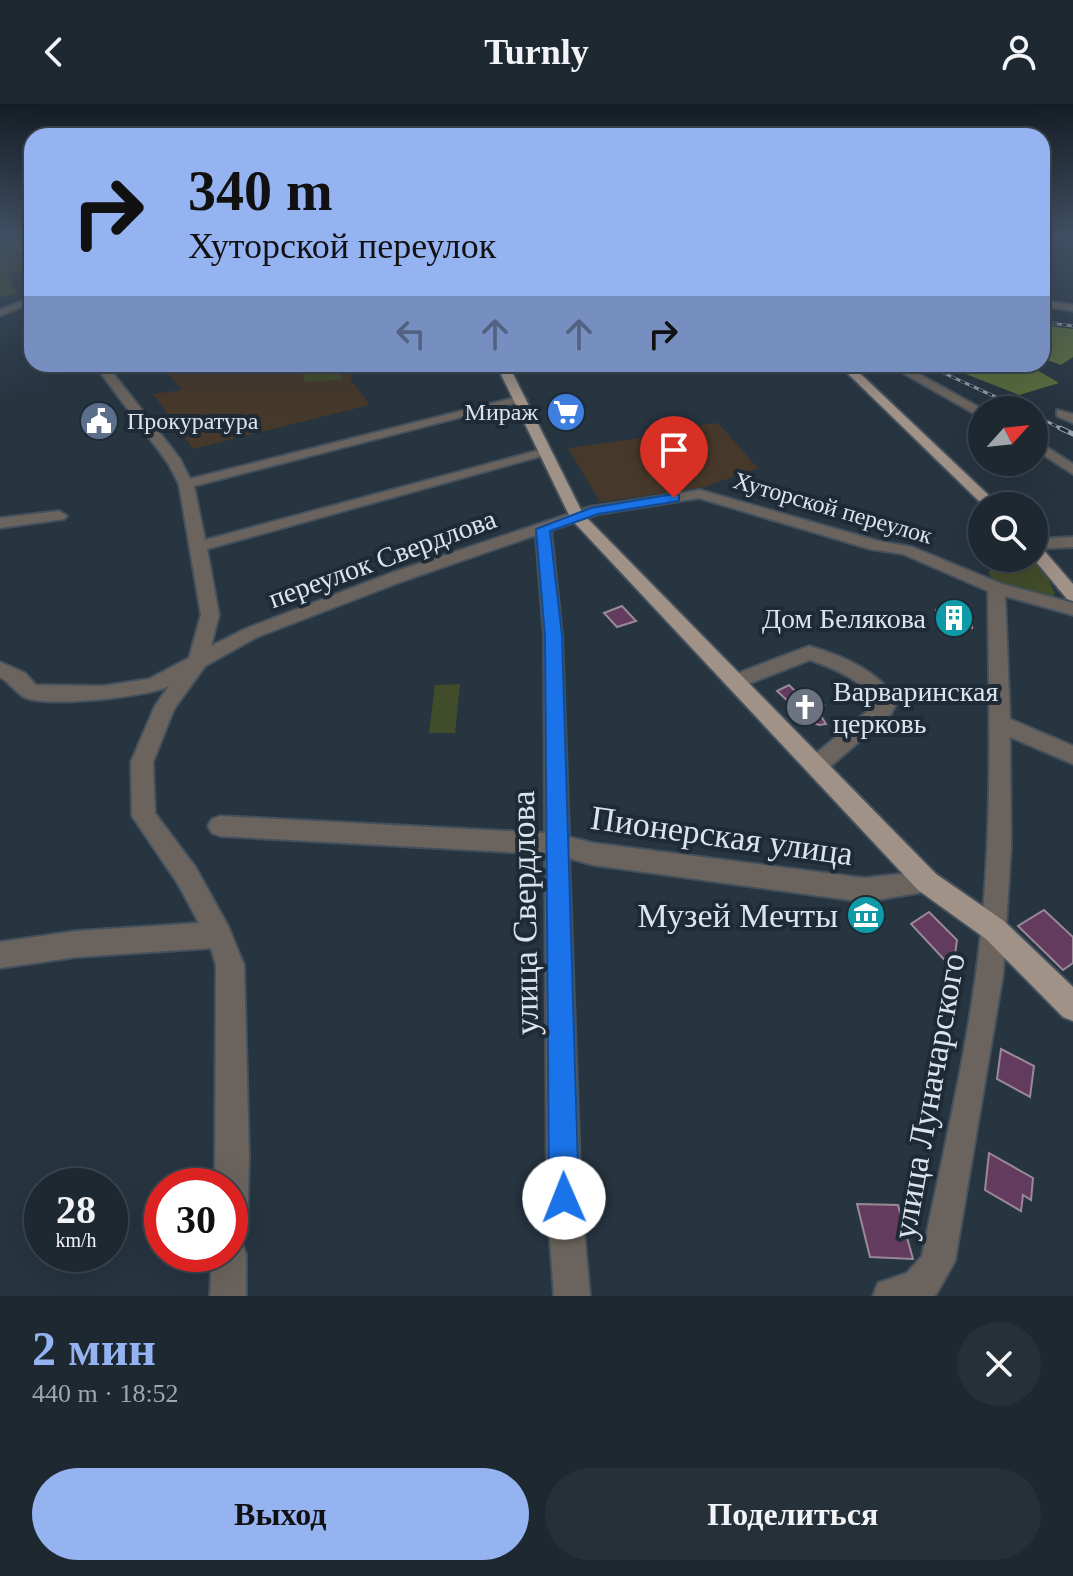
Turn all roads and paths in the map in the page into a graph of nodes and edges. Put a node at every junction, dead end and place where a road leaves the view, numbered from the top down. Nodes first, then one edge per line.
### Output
1 (24, 294) edge
2 (1064, 296) dead end
3 (0, 299) edge
4 (1050, 301) edge
5 (24, 303) edge
6 (1050, 304) edge
7 (1073, 308) edge
8 (0, 313) edge
9 (106, 372) edge
10 (506, 372) edge
11 (852, 372) edge
12 (907, 372) edge
13 (521, 400) junction
14 (968, 406) edge
15 (545, 453) junction
16 (1048, 453) edge
17 (1073, 470) edge
18 (186, 484) junction
19 (978, 492) edge
20 (59, 516) dead end
21 (576, 516) junction
22 (0, 523) edge
23 (543, 529) junction
24 (1073, 542) edge
25 (1048, 545) edge
26 (200, 546) junction
27 (1048, 564) edge
28 (996, 588) junction
29 (1073, 595) edge
30 (1073, 609) edge
31 (207, 630) junction
32 (251, 633) junction
33 (197, 664) junction
34 (0, 669) edge
35 (735, 682) junction
36 (999, 723) junction
37 (1073, 755) edge
38 (816, 766) junction
39 (220, 826) dead end
40 (556, 844) junction
41 (927, 882) junction
42 (995, 930) junction
43 (219, 935) junction
44 (0, 955) edge
45 (1073, 1007) edge
46 (233, 1168) edge
47 (229, 1272) edge
48 (228, 1296) edge
49 (572, 1296) edge
50 (891, 1296) edge

1 - 3 street
2 - 4 street
5 - 8 street
6 - 7 street
9 - 18 street
10 - 13 main road
11 - 19 main road
12 - 14 street
13 - 15 main road
13 - 18 street
15 - 21 main road
15 - 26 street
16 - 17 street
18 - 26 street
20 - 22 street
21 - 23 street, переулок Свердлова
21 - 28 street, Хуторской переулок
21 - 35 main road
23 - 32 street, переулок Свердлова
23 - 40 street, улица Свердлова
24 - 25 street
26 - 31 street
27 - 29 main road
28 - 30 street, Хуторской переулок
28 - 36 street, улица Луначарского
31 - 32 street
31 - 33 street
32 - 33 street, переулок Свердлова
33 - 34 street, переулок Свердлова
33 - 43 street
35 - 38 main road
35 - 38 street
36 - 37 street
36 - 42 street, улица Луначарского
38 - 41 main road
39 - 40 street, Пионерская улица
40 - 41 street, Пионерская улица
40 - 49 street, улица Свердлова
41 - 42 main road
42 - 45 main road
42 - 50 street, улица Луначарского
43 - 44 street
43 - 46 street
47 - 48 street

